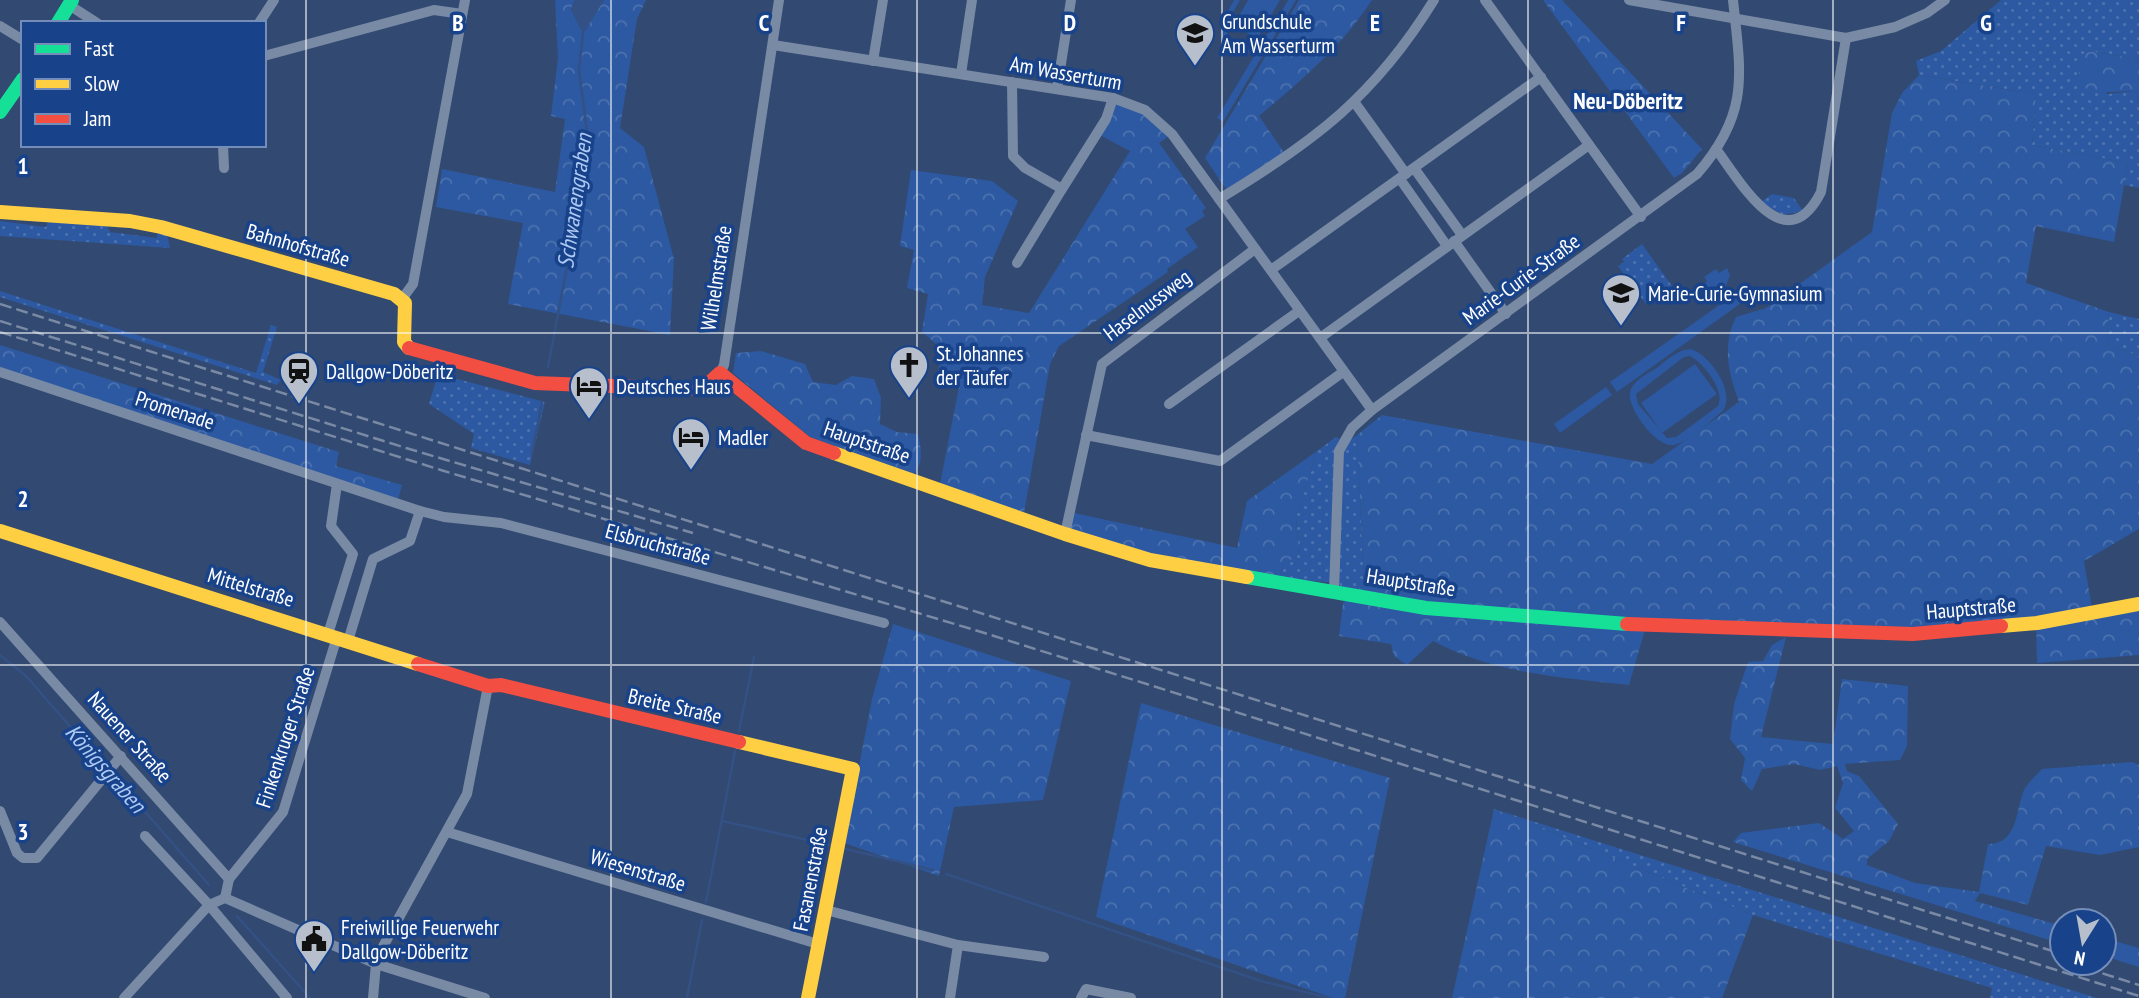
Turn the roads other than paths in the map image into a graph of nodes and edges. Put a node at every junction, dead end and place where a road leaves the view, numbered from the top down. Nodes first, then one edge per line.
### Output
1 (274, 0) edge
2 (465, 0) edge
3 (779, 0) edge
4 (883, 0) edge
5 (972, 0) edge
6 (1071, 0) edge
7 (1434, 0) edge
8 (1485, 0) edge
9 (1629, 0) edge
10 (1733, 0) edge
11 (1945, 0) edge
12 (70, 2) edge
13 (462, 14) junction
14 (1735, 18) junction
15 (59, 21) edge
16 (94, 21) edge
17 (261, 21) edge
18 (0, 26) edge
19 (1846, 38) junction
20 (21, 39) edge
21 (773, 45) junction
22 (266, 55) edge
23 (873, 61) junction
24 (961, 74) junction
25 (1541, 77) junction
26 (21, 82) edge
27 (1012, 82) junction
28 (1057, 89) junction
29 (1113, 98) junction
30 (1355, 103) junction
31 (0, 112) edge
32 (1588, 145) junction
33 (223, 147) edge
34 (1716, 149) junction
35 (225, 168) dead end
36 (1407, 173) junction
37 (1062, 189) junction
38 (1219, 199) junction
39 (0, 212) edge
40 (1641, 217) junction
41 (1454, 241) junction
42 (1255, 249) junction
43 (1017, 263) dead end
44 (1271, 270) junction
45 (402, 299) junction
46 (1299, 311) junction
47 (1506, 314) junction
48 (1320, 338) junction
49 (0, 372) edge
50 (1343, 372) junction
51 (720, 373) junction
52 (1169, 404) dead end
53 (1372, 410) junction
54 (1086, 435) junction
55 (337, 484) junction
56 (420, 512) junction
57 (0, 531) edge
58 (1065, 534) junction
59 (1334, 591) junction
60 (2139, 604) edge
61 (0, 622) edge
62 (884, 624) dead end
63 (338, 637) junction
64 (488, 685) junction
65 (121, 756) junction
66 (853, 769) joint
67 (0, 811) edge
68 (447, 832) junction
69 (145, 836) dead end
70 (229, 879) junction
71 (225, 898) junction
72 (209, 905) junction
73 (827, 910) junction
74 (818, 944) junction
75 (958, 945) junction
76 (1044, 957) dead end
77 (376, 964) junction
78 (125, 998) edge
79 (287, 998) edge
80 (373, 998) edge
81 (485, 998) edge
82 (807, 998) edge
83 (950, 998) edge
84 (1081, 998) edge
85 (1131, 998) edge

1 - 17 street
2 - 13 street
3 - 21 street, Wilhelmstraße
4 - 23 street
5 - 24 street
6 - 28 street
7 - 30 street
8 - 25 street
9 - 14 street
10 - 14 street, Marie-Curie-Straße
11 - 19 street
12 - 15 street
12 - 16 street
13 - 22 street
13 - 45 street
14 - 19 street
14 - 34 street, Marie-Curie-Straße
18 - 20 street
19 - 34 street
21 - 23 street, Am Wasserturm
21 - 51 street, Wilhelmstraße
23 - 24 street, Am Wasserturm
24 - 27 street, Am Wasserturm
25 - 32 street
25 - 36 street
26 - 31 street
27 - 28 street, Am Wasserturm
27 - 37 street
28 - 29 street, Am Wasserturm
29 - 37 street
29 - 38 street, Am Wasserturm
30 - 36 street
30 - 38 street
32 - 40 street
32 - 41 street
33 - 35 street
34 - 40 street, Marie-Curie-Straße
36 - 41 street
36 - 41 street
36 - 44 street
37 - 43 street
38 - 42 street, Am Wasserturm
39 - 45 street, Bahnhofstraße
40 - 47 street, Marie-Curie-Straße
41 - 47 street
41 - 48 street
42 - 44 street, Am Wasserturm
42 - 54 street, Haselnussweg
44 - 46 street, Am Wasserturm
45 - 51 street
46 - 48 street, Am Wasserturm
46 - 52 street
47 - 53 street, Marie-Curie-Straße
48 - 50 street, Am Wasserturm
49 - 55 street, Promenade
50 - 53 street, Am Wasserturm
50 - 54 street
51 - 58 street, Hauptstraße
53 - 59 street, Marie-Curie-Straße
54 - 58 street, Haselnussweg
55 - 56 street, Promenade
55 - 63 street, Finkenkruger Straße
56 - 62 street, Elsbruchstraße
56 - 63 street, Finkenkruger Straße
57 - 63 street, Mittelstraße
58 - 59 street, Hauptstraße
59 - 60 street, Hauptstraße
61 - 65 street, Nauener Straße
63 - 64 street, Mittelstraße
63 - 70 street, Finkenkruger Straße
64 - 66 street, Breite Straße
64 - 68 street
65 - 67 street
65 - 70 street, Nauener Straße
66 - 73 street, Fasanenstraße
68 - 74 street, Wiesenstraße
68 - 77 street
69 - 72 street
70 - 71 street, Finkenkruger Straße
71 - 72 street
71 - 77 street
72 - 78 street
72 - 79 street
73 - 74 street, Fasanenstraße
73 - 75 street
74 - 82 street, Fasanenstraße
75 - 76 street
75 - 83 street
77 - 80 street
77 - 81 street
84 - 85 street

